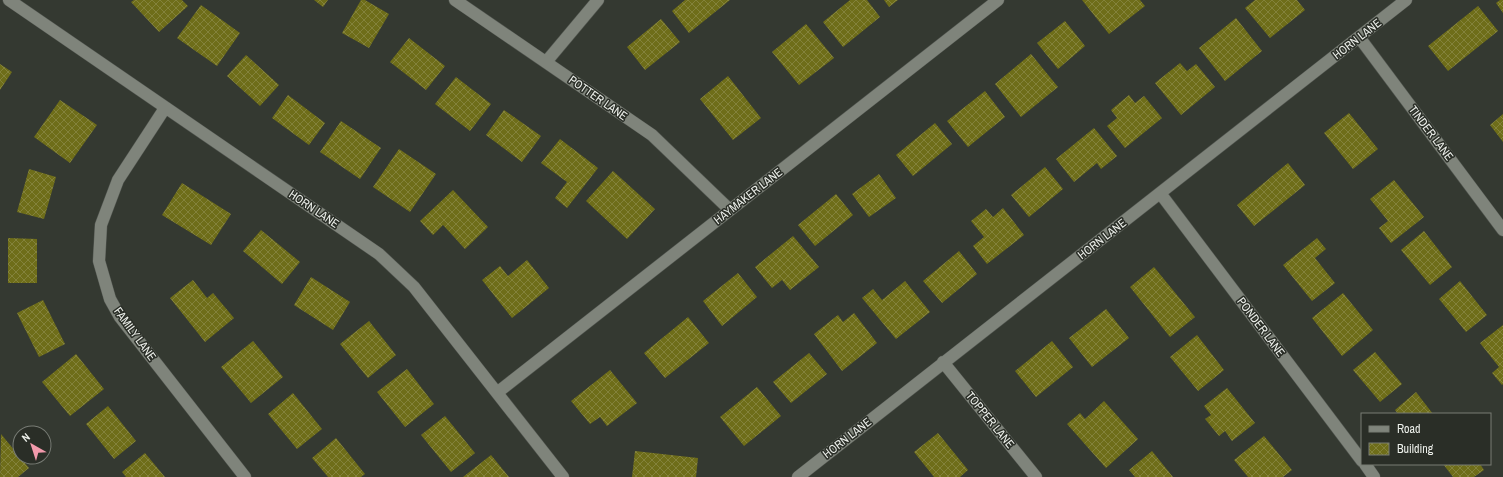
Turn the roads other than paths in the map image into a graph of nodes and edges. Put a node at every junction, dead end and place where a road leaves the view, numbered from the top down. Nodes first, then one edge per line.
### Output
1 (9, 0) edge
2 (455, 0) edge
3 (598, 0) edge
4 (998, 0) edge
5 (1406, 0) edge
6 (1359, 37) junction
7 (546, 62) junction
8 (166, 108) junction
9 (1160, 193) junction
10 (730, 210) junction
11 (1503, 230) edge
12 (943, 362) junction
13 (498, 392) junction
14 (1361, 460) edge
15 (1366, 465) edge
16 (246, 477) edge
17 (563, 477) edge
18 (798, 477) edge
19 (1036, 477) edge
20 (1374, 477) edge

1 - 8 street, HORN LANE
2 - 7 street, POTTER LANE
3 - 7 street
4 - 10 street, HAYMAKER LANE
5 - 6 street, HORN LANE
6 - 9 street, HORN LANE
6 - 11 street, TINDER LANE
7 - 10 street, POTTER LANE
8 - 13 street, HORN LANE
8 - 16 street, FAMILY LANE
9 - 12 street, HORN LANE
9 - 14 street, PONDER LANE
10 - 13 street, HAYMAKER LANE
12 - 18 street, HORN LANE
12 - 19 street, TOPPER LANE
13 - 17 street, HORN LANE
15 - 20 street

